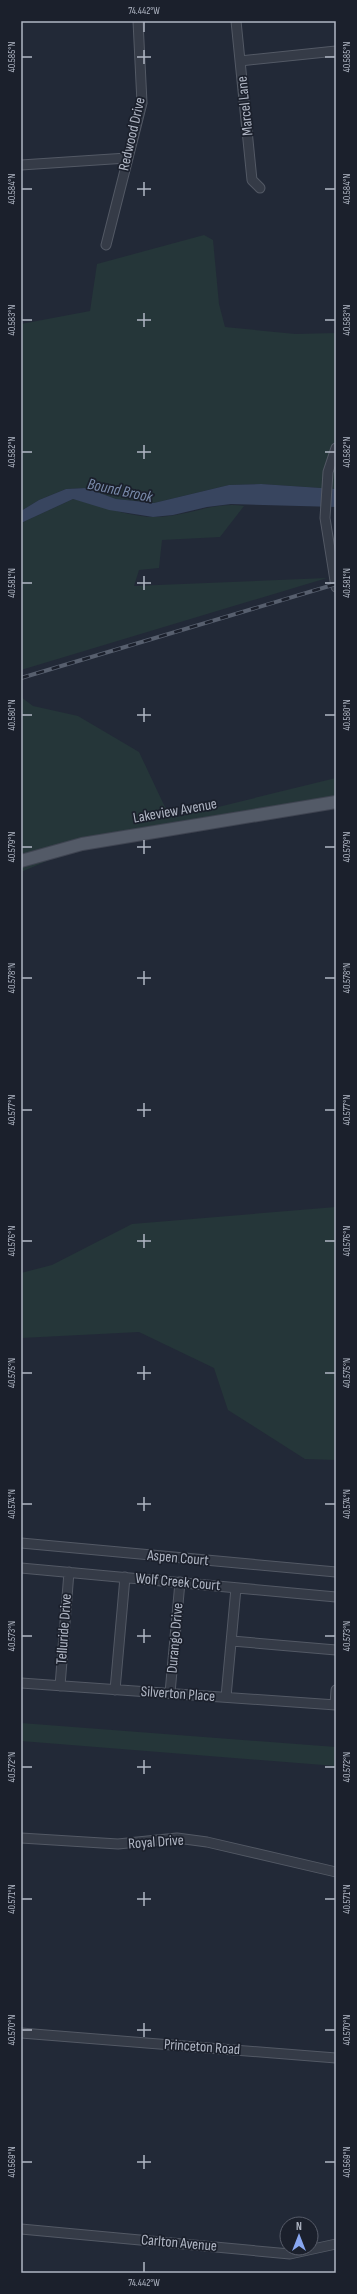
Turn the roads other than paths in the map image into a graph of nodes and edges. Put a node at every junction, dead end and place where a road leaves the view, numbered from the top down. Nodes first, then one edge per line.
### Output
1 (138, 21) edge
2 (236, 21) edge
3 (336, 50) edge
4 (240, 60) junction
5 (127, 158) junction
6 (21, 165) edge
7 (260, 188) dead end
8 (106, 245) dead end
9 (336, 448) edge
10 (336, 588) edge
11 (336, 802) edge
12 (21, 861) edge
13 (21, 1543) edge
14 (21, 1568) edge
15 (69, 1572) junction
16 (336, 1572) edge
17 (125, 1578) junction
18 (180, 1582) junction
19 (236, 1588) junction
20 (336, 1597) edge
21 (232, 1641) junction
22 (336, 1650) edge
23 (21, 1683) edge
24 (60, 1686) junction
25 (115, 1690) junction
26 (336, 1690) edge
27 (170, 1693) junction
28 (226, 1697) junction
29 (335, 1705) edge
30 (21, 1838) edge
31 (336, 1872) edge
32 (21, 2033) edge
33 (336, 2058) edge
34 (21, 2229) edge
35 (336, 2244) edge

1 - 5 street, Redwood Drive
2 - 4 street, Marcel Lane
3 - 4 street
4 - 7 street, Marcel Lane
5 - 6 street
5 - 8 street, Redwood Drive
9 - 10 street
11 - 12 main road, Lakeview Avenue
13 - 16 street, Aspen Court
14 - 15 street, Wolf Creek Court
15 - 17 street, Wolf Creek Court
15 - 24 street, Telluride Drive
17 - 18 street, Wolf Creek Court
17 - 25 street
18 - 19 street, Wolf Creek Court
18 - 27 street, Durango Drive
19 - 20 street, Wolf Creek Court
19 - 21 street
21 - 22 street
21 - 28 street
23 - 24 street, Silverton Place
24 - 25 street, Silverton Place
25 - 27 street, Silverton Place
26 - 29 street
27 - 28 street, Silverton Place
28 - 29 street, Silverton Place
30 - 31 street, Royal Drive
32 - 33 street, Princeton Road
34 - 35 street, Carlton Avenue

